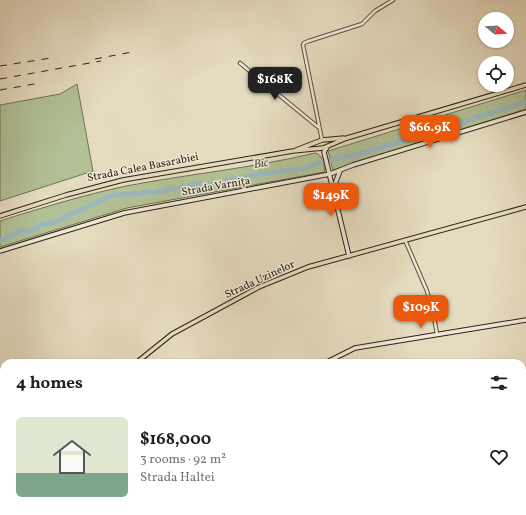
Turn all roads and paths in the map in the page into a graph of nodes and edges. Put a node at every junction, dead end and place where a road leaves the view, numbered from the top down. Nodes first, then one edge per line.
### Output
1 (393, 0) edge
2 (240, 62) dead end
3 (526, 85) edge
4 (526, 112) edge
5 (318, 127) junction
6 (347, 138) junction
7 (322, 140) junction
8 (327, 147) junction
9 (320, 148) junction
10 (293, 151) junction
11 (325, 153) junction
12 (341, 170) junction
13 (329, 173) junction
14 (321, 177) junction
15 (331, 184) junction
16 (333, 190) junction
17 (526, 207) edge
18 (0, 216) edge
19 (405, 240) junction
20 (0, 251) edge
21 (349, 256) junction
22 (526, 320) edge
23 (437, 334) junction
24 (141, 359) edge
25 (333, 359) edge

1 - 5 street
2 - 5 street
3 - 6 main road, Strada Calea Basarabiei
4 - 12 street, Strada Varnița
5 - 7 street
6 - 7 main road, Strada Calea Basarabiei
6 - 8 main road, Strada Calea Basarabiei
7 - 8 main road
7 - 9 main road
7 - 10 main road, Strada Calea Basarabiei
8 - 9 main road, Strada Calea Basarabiei
8 - 11 street
9 - 10 main road, Strada Calea Basarabiei
9 - 11 street
10 - 18 main road, Strada Calea Basarabiei
11 - 13 street
12 - 13 street, Strada Varnița
12 - 16 street
13 - 14 street, Strada Varnița
13 - 15 street
14 - 15 street
14 - 20 street, Strada Varnița
15 - 16 street
16 - 21 street
17 - 19 main road, Strada Uzinelor
19 - 21 main road, Strada Uzinelor
19 - 23 street
21 - 24 main road, Strada Uzinelor
22 - 23 street
23 - 25 street

